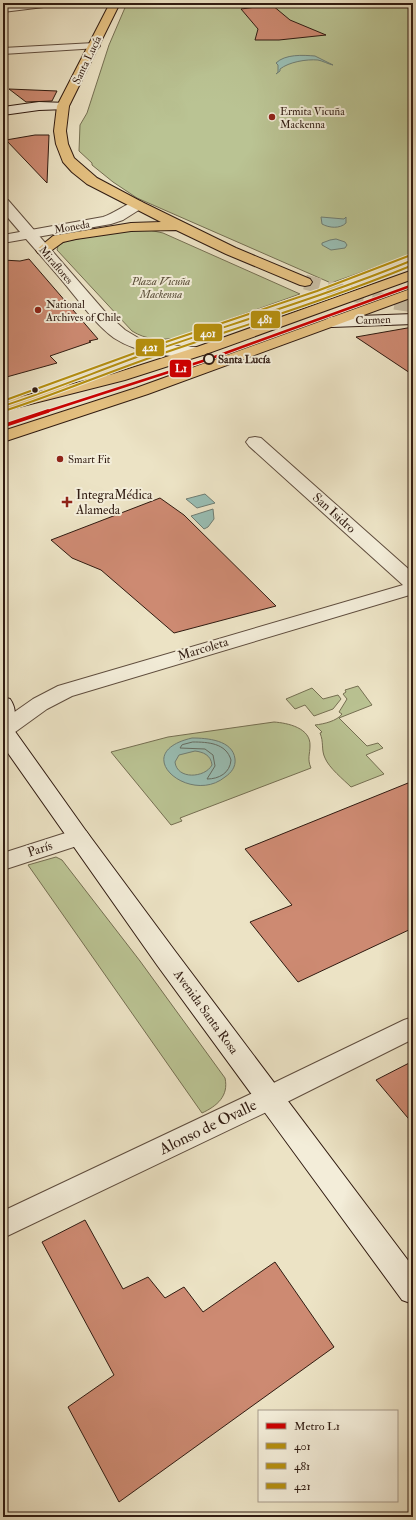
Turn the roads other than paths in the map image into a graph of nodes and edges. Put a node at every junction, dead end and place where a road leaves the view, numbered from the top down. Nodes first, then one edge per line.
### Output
1 (52, 3) edge
2 (115, 3) edge
3 (3, 9) edge
4 (94, 46) junction
5 (3, 50) edge
6 (63, 106) junction
7 (3, 111) edge
8 (3, 203) edge
9 (137, 205) junction
10 (180, 226) junction
11 (29, 234) junction
12 (3, 239) edge
13 (43, 250) junction
14 (413, 274) edge
15 (305, 282) tunnel mouth
16 (413, 292) edge
17 (405, 297) edge
18 (413, 319) edge
19 (332, 322) junction
20 (200, 351) junction
21 (3, 406) edge
22 (3, 437) edge
23 (255, 442) dead end
24 (413, 583) edge
25 (413, 588) edge
26 (3, 704) edge
27 (3, 730) edge
28 (78, 837) junction
29 (3, 862) edge
30 (413, 1027) edge
31 (269, 1098) junction
32 (3, 1225) edge
33 (413, 1291) edge

1 - 3 street
2 - 4 main road, Santa Lucía
4 - 5 street
4 - 6 main road, Santa Lucía
6 - 7 street
6 - 9 main road, Santa Lucía
8 - 11 street, Miraflores
9 - 10 main road, Santa Lucía
9 - 11 street, Moneda
10 - 13 main road
10 - 15 main road, Santa Lucía
11 - 12 street, Moneda
11 - 13 street, Miraflores
13 - 20 street, Miraflores
14 - 20 main road
16 - 17 main road
17 - 19 main road
18 - 19 street, Carmen
19 - 22 main road
20 - 21 main road
23 - 24 street, San Isidro
25 - 27 street, Marcoleta
26 - 27 street
27 - 28 street, Avenida Santa Rosa
28 - 29 street, París
28 - 31 street, Avenida Santa Rosa
30 - 31 street, Alonso de Ovalle
31 - 32 street, Alonso de Ovalle
31 - 33 street, Avenida Santa Rosa

